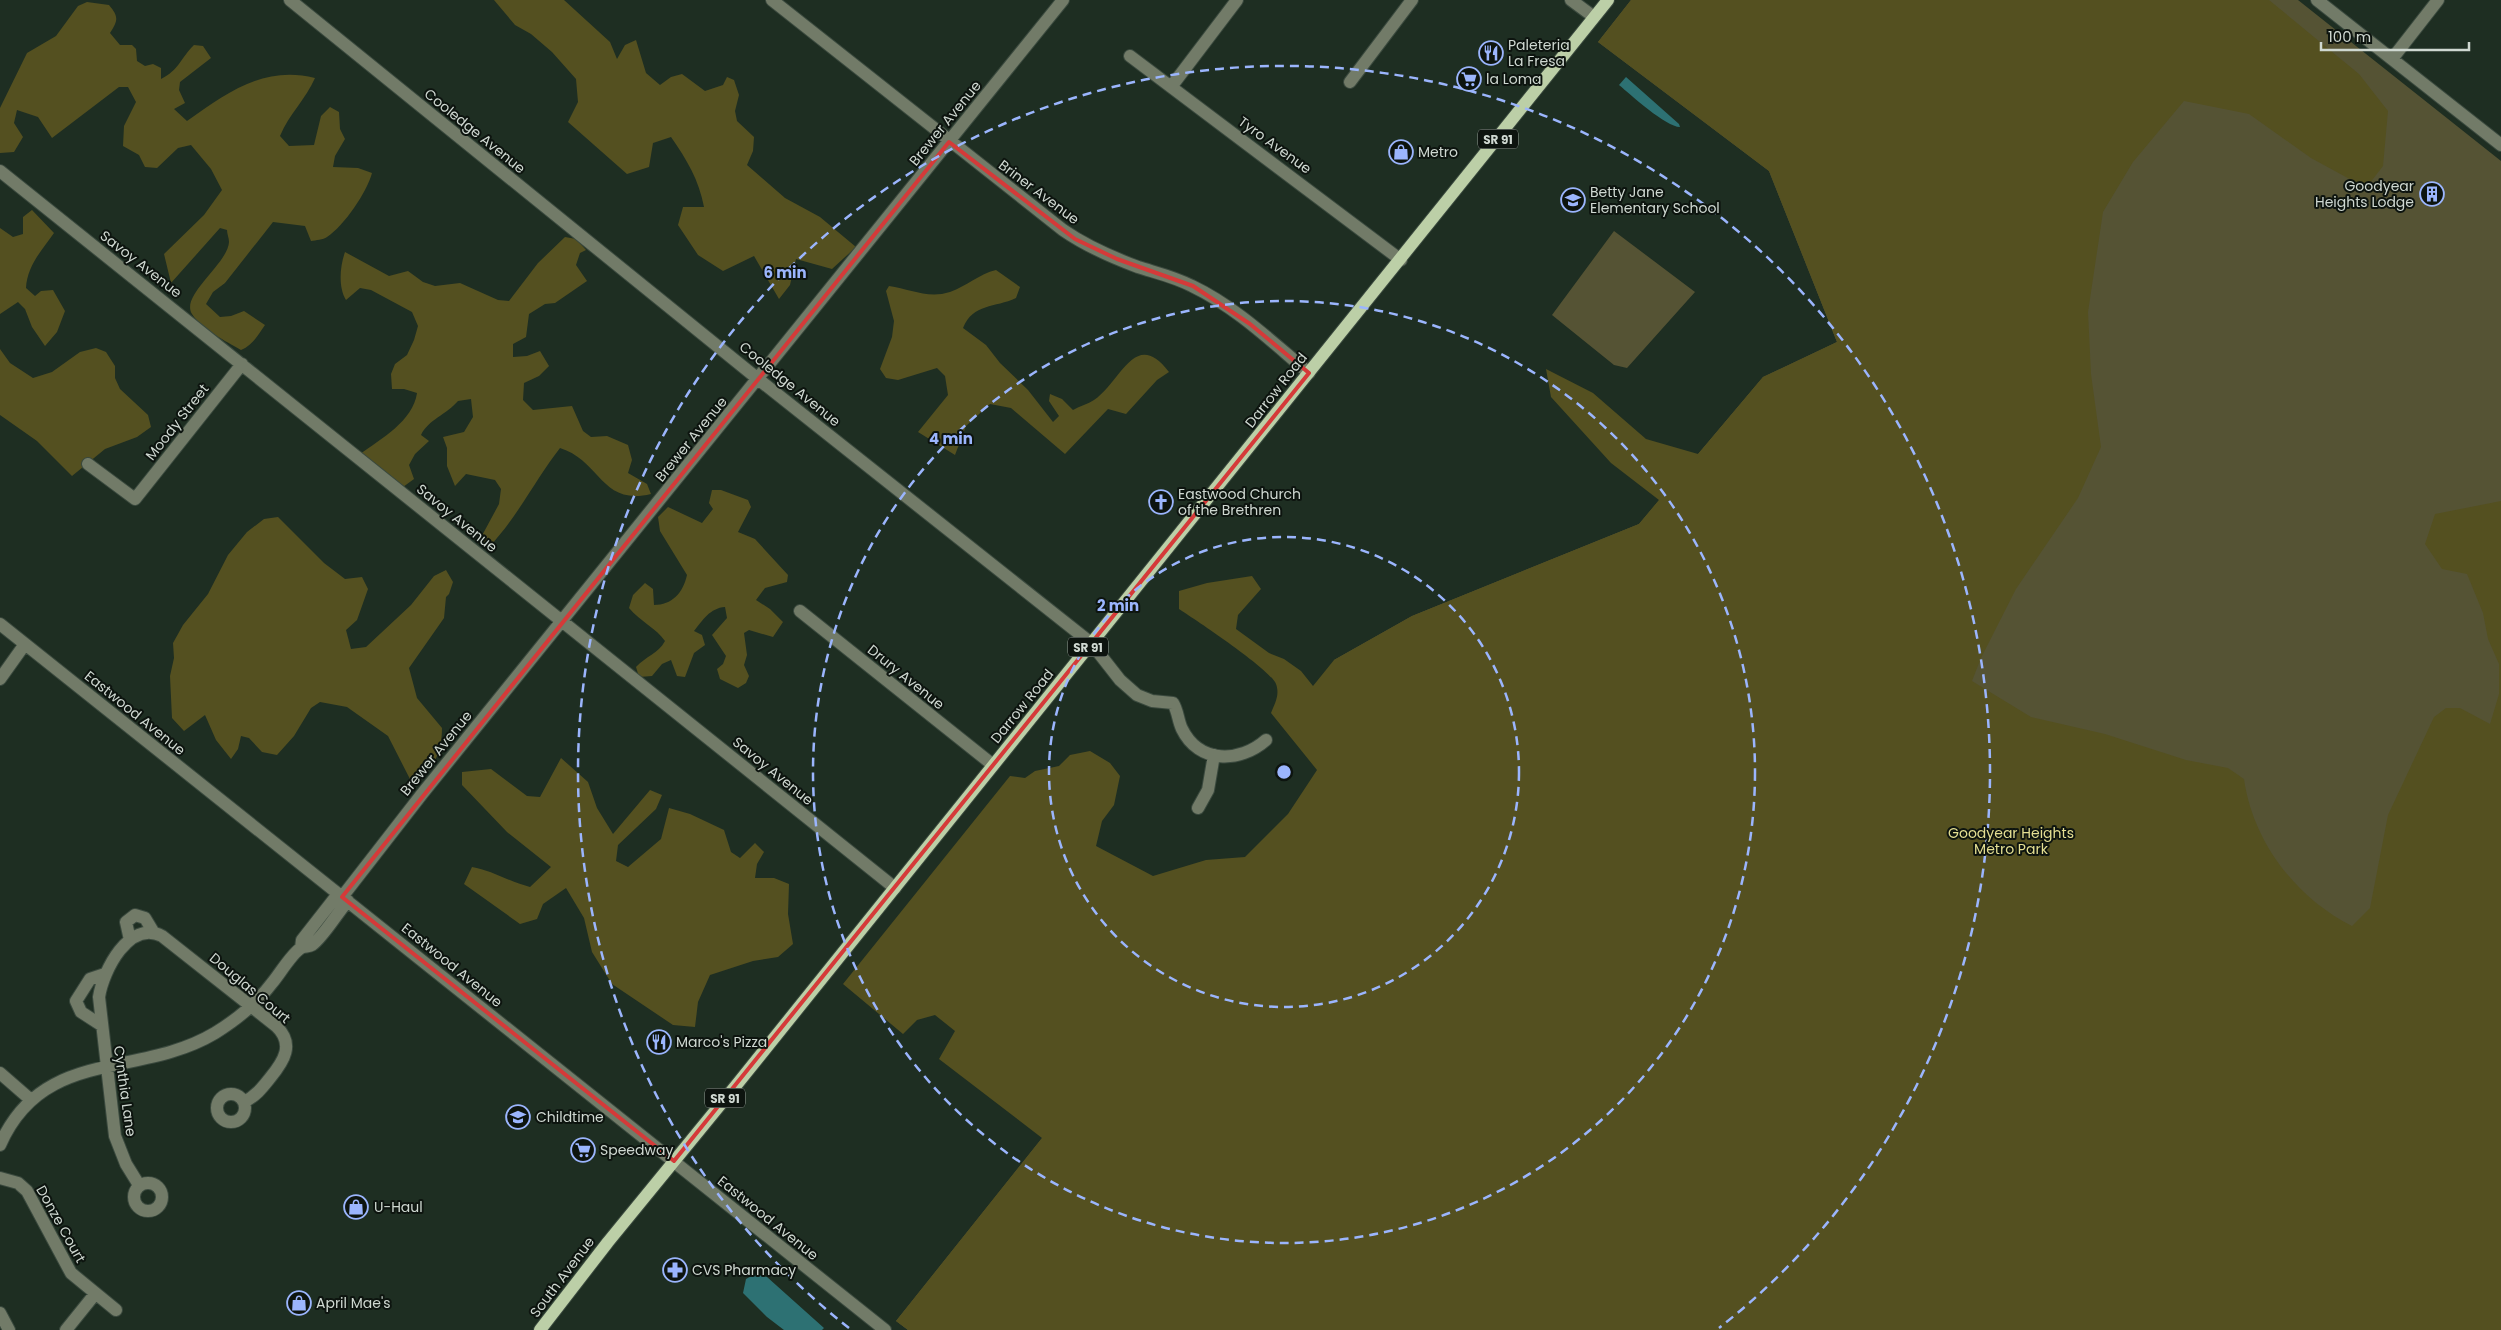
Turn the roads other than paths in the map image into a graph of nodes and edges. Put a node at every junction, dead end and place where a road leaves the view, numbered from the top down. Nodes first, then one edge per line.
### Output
1 (290, 0) edge
2 (772, 0) edge
3 (1237, 0) edge
4 (1412, 0) edge
5 (1571, 0) edge
6 (1608, 0) edge
7 (2317, 0) edge
8 (2438, 0) edge
9 (1060, 1) edge
10 (1594, 17) junction
11 (1130, 56) dead end
12 (2392, 59) junction
13 (1350, 82) dead end
14 (1171, 87) junction
15 (2498, 137) edge
16 (950, 142) junction
17 (0, 171) edge
18 (1401, 260) junction
19 (242, 364) junction
20 (1309, 373) junction
21 (758, 379) junction
22 (88, 464) dead end
23 (800, 610) dead end
24 (562, 623) junction
25 (0, 624) edge
26 (1091, 643) junction
27 (25, 644) junction
28 (0, 680) edge
29 (1266, 740) dead end
30 (1214, 755) junction
31 (993, 765) junction
32 (1198, 808) dead end
33 (895, 888) junction
34 (343, 897) junction
35 (154, 933) junction
36 (130, 940) junction
37 (105, 974) junction
38 (250, 1006) junction
39 (101, 1025) junction
40 (106, 1066) junction
41 (0, 1073) edge
42 (31, 1100) junction
43 (244, 1102) dead end
44 (0, 1146) edge
45 (674, 1161) junction
46 (0, 1178) edge
47 (139, 1185) dead end
48 (608, 1242) joint
49 (95, 1294) junction
50 (116, 1310) dead end
51 (0, 1313) edge
52 (9, 1330) edge
53 (66, 1330) edge
54 (540, 1330) edge
55 (885, 1330) edge

1 - 21 street, Cooledge Avenue
2 - 16 street, Briner Avenue
3 - 14 street
4 - 13 street
5 - 10 street
6 - 10 main road, Darrow Road / SR 91
7 - 12 street
8 - 12 street
9 - 16 street, Brewer Avenue
10 - 18 main road, Darrow Road / SR 91
11 - 14 street, Tyro Avenue
12 - 15 street
14 - 18 street, Tyro Avenue
16 - 20 street, Briner Avenue
16 - 21 street, Brewer Avenue
17 - 19 street, Savoy Avenue
18 - 20 main road, Darrow Road / SR 91
19 - 22 street, Moody Street
19 - 24 street, Savoy Avenue
20 - 26 main road, Darrow Road / SR 91
21 - 24 street, Brewer Avenue
21 - 26 street, Cooledge Avenue
23 - 31 street, Drury Avenue
24 - 33 street, Savoy Avenue
24 - 34 street, Brewer Avenue
25 - 27 street, Eastwood Avenue
26 - 30 street, Cooledge Avenue
26 - 31 main road, Darrow Road / SR 91
27 - 28 street
27 - 34 street, Eastwood Avenue
29 - 30 street, Cooledge Avenue
30 - 32 street
31 - 33 main road, Darrow Road / SR 91
33 - 45 main road, Darrow Road / SR 91
34 - 38 street, Brewer Avenue
34 - 45 street, Eastwood Avenue
35 - 36 street
35 - 36 street, Douglas Court
35 - 38 street, Douglas Court
36 - 37 street, Cynthia Lane
37 - 39 street, Cynthia Lane
37 - 39 street, Cynthia Lane
38 - 40 street, Brewer Avenue
38 - 43 street, Douglas Court
39 - 40 street, Cynthia Lane
40 - 42 street, Brewer Avenue
40 - 47 street, Cynthia Lane
41 - 42 street
42 - 44 street, Brewer Avenue
45 - 48 main road, Darrow Road / SR 91
45 - 55 street, Eastwood Avenue
46 - 49 street, Donze Court
48 - 54 main road, South Avenue / SR 91
49 - 50 street, Donze Court
49 - 53 street
51 - 52 street

